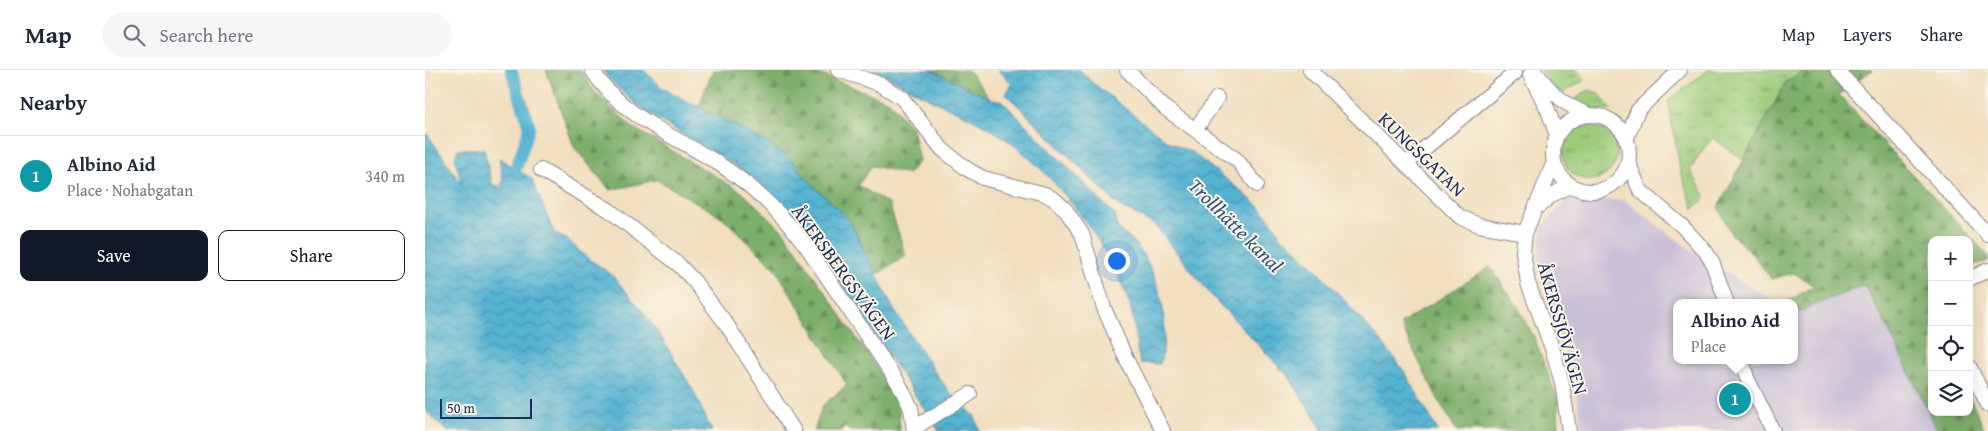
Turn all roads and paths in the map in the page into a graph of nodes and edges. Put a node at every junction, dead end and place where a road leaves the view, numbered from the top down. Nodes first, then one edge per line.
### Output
1 (592, 70) edge
2 (838, 70) edge
3 (1127, 70) edge
4 (1310, 70) edge
5 (1534, 70) edge
6 (1680, 70) edge
7 (1837, 70) edge
8 (1522, 72) edge
9 (1217, 98) dead end
10 (1638, 110) junction
11 (1590, 115) junction
12 (1609, 119) junction
13 (1195, 130) junction
14 (1557, 136) junction
15 (1627, 140) junction
16 (1554, 162) junction
17 (1627, 162) junction
18 (1406, 164) junction
19 (541, 170) dead end
20 (1613, 184) junction
21 (1257, 185) dead end
22 (1571, 185) junction
23 (1640, 190) junction
24 (1537, 208) junction
25 (1525, 233) junction
26 (1988, 235) edge
27 (1988, 270) edge
28 (1973, 277) edge
29 (1726, 299) edge
30 (1743, 364) edge
31 (1971, 371) edge
32 (970, 394) dead end
33 (1988, 405) edge
34 (914, 429) edge
35 (795, 431) edge
36 (1163, 431) edge
37 (1569, 431) edge
38 (1773, 431) edge

1 - 34 street, ÅKERSBERGSVÄGEN
2 - 36 street
3 - 13 street
4 - 18 street, KUNGSGATAN
5 - 11 street
6 - 10 street
7 - 26 street
8 - 14 street
8 - 18 street
9 - 13 street
10 - 12 street
10 - 15 street
11 - 12 street
11 - 14 street
12 - 15 street
13 - 21 street
14 - 16 street
15 - 17 street
16 - 22 street
16 - 24 street, ÅKERSSJÖVÄGEN
17 - 20 street
17 - 23 street
18 - 25 street, KUNGSGATAN
19 - 35 street
20 - 22 street
20 - 23 street
22 - 24 street, ÅKERSSJÖVÄGEN
23 - 29 street
24 - 25 street, ÅKERSSJÖVÄGEN
25 - 37 street, ÅKERSSJÖVÄGEN
27 - 28 street
30 - 38 street
31 - 33 street
32 - 34 street

